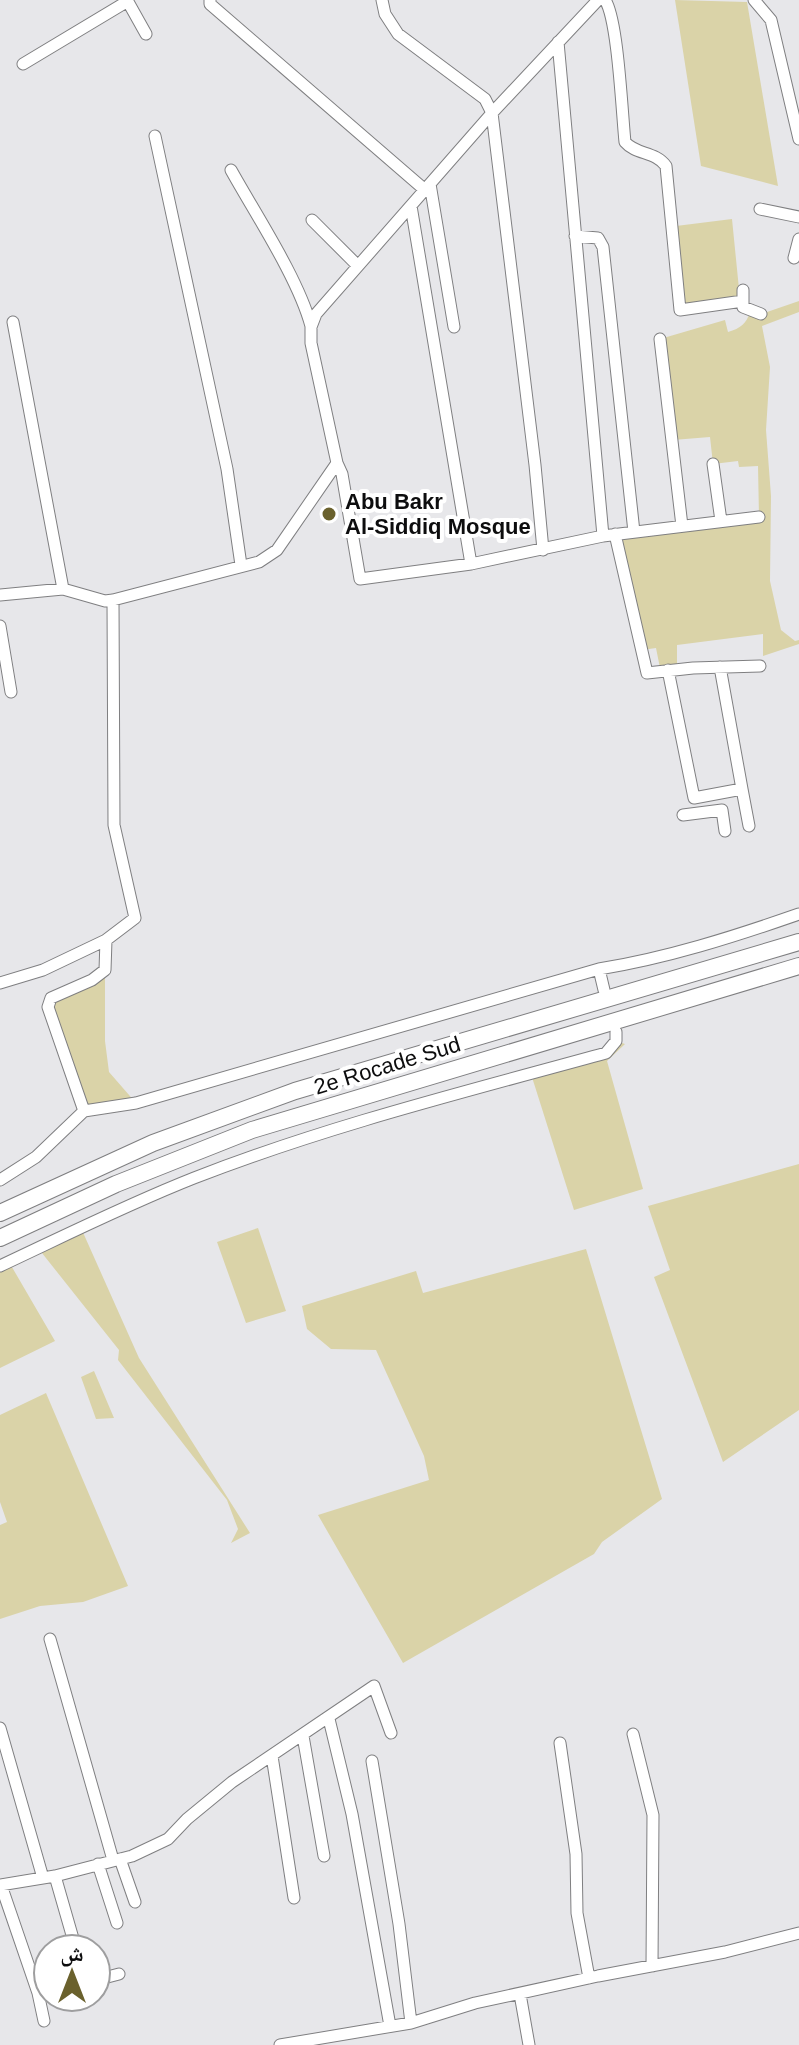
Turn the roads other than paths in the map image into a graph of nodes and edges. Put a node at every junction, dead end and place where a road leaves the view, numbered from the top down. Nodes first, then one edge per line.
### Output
1 (210, 0) edge
2 (382, 0) edge
3 (598, 0) edge
4 (605, 0) edge
5 (754, 0) edge
6 (128, 1) edge
7 (146, 34) dead end
8 (558, 42) junction
9 (23, 64) dead end
10 (492, 113) junction
11 (155, 136) dead end
12 (799, 139) edge
13 (231, 170) dead end
14 (428, 187) junction
15 (411, 206) junction
16 (760, 209) dead end
17 (799, 217) edge
18 (312, 220) dead end
19 (575, 236) junction
20 (799, 239) edge
21 (794, 258) dead end
22 (358, 266) junction
23 (761, 314) dead end
24 (430, 319) junction
25 (13, 322) dead end
26 (311, 327) junction
27 (660, 339) dead end
28 (337, 463) junction
29 (713, 464) dead end
30 (759, 517) dead end
31 (721, 521) junction
32 (682, 526) junction
33 (634, 532) junction
34 (609, 535) junction
35 (543, 550) junction
36 (471, 564) junction
37 (241, 565) junction
38 (63, 589) junction
39 (0, 595) edge
40 (113, 600) junction
41 (0, 626) edge
42 (760, 666) dead end
43 (720, 667) junction
44 (668, 670) junction
45 (11, 692) dead end
46 (742, 789) junction
47 (698, 797) junction
48 (701, 812) junction
49 (683, 815) dead end
50 (749, 826) dead end
51 (725, 831) dead end
52 (799, 914) edge
53 (106, 940) junction
54 (799, 942) edge
55 (799, 966) edge
56 (599, 969) junction
57 (0, 983) edge
58 (604, 990) dead end
59 (616, 1032) dead end
60 (84, 1111) junction
61 (0, 1180) edge
62 (0, 1213) edge
63 (0, 1238) edge
64 (0, 1266) edge
65 (50, 1639) dead end
66 (329, 1719) junction
67 (0, 1728) edge
68 (391, 1733) dead end
69 (633, 1734) dead end
70 (303, 1736) junction
71 (560, 1743) dead end
72 (272, 1756) junction
73 (372, 1761) dead end
74 (324, 1856) dead end
75 (116, 1860) junction
76 (98, 1864) junction
77 (49, 1877) junction
78 (1, 1885) edge
79 (294, 1898) dead end
80 (135, 1902) dead end
81 (117, 1923) dead end
82 (70, 1933) edge
83 (799, 1933) edge
84 (32, 1964) edge
85 (652, 1966) junction
86 (119, 1974) dead end
87 (112, 1976) edge
88 (589, 1978) junction
89 (520, 1994) junction
90 (44, 2013) edge
91 (44, 2021) dead end
92 (411, 2023) junction
93 (390, 2026) junction
94 (280, 2045) edge
95 (529, 2045) edge

1 - 14 street
2 - 10 street
3 - 8 street
4 - 23 street
5 - 12 street
6 - 7 street
6 - 9 street
8 - 10 street
8 - 19 street
10 - 14 street
10 - 35 street
11 - 37 street
13 - 26 street
14 - 15 street
14 - 24 street
15 - 22 street
15 - 24 street
16 - 17 street
18 - 22 street
19 - 33 street
19 - 34 street
20 - 21 street
22 - 26 street
24 - 36 street
25 - 38 street
26 - 28 street
27 - 32 street
28 - 36 street
28 - 37 street
29 - 31 street
30 - 31 street
31 - 32 street
32 - 33 street
33 - 34 street
34 - 35 street
34 - 44 street
35 - 36 street
37 - 40 street
38 - 39 street
38 - 40 street
40 - 53 street
41 - 45 street
42 - 43 street
43 - 44 street
43 - 46 street
44 - 47 street
46 - 47 street
46 - 50 street
47 - 48 street
48 - 49 street
48 - 51 street
52 - 56 street
53 - 57 street
53 - 60 street
54 - 62 highway, 2e Rocade Sud
55 - 63 highway, 2e Rocade Sud
56 - 58 street
56 - 60 street
59 - 64 street
60 - 61 street
65 - 75 street
66 - 68 street
66 - 70 street
66 - 93 street
67 - 77 street
69 - 85 street
70 - 72 street
70 - 74 street
71 - 88 street
72 - 75 street
72 - 79 street
73 - 92 street
75 - 76 street
75 - 80 street
76 - 77 street
76 - 81 street
77 - 78 street
77 - 82 street
78 - 84 street
83 - 85 street
85 - 88 street
86 - 87 street
88 - 89 street
89 - 92 street
89 - 95 street
90 - 91 street
92 - 93 street
93 - 94 street

